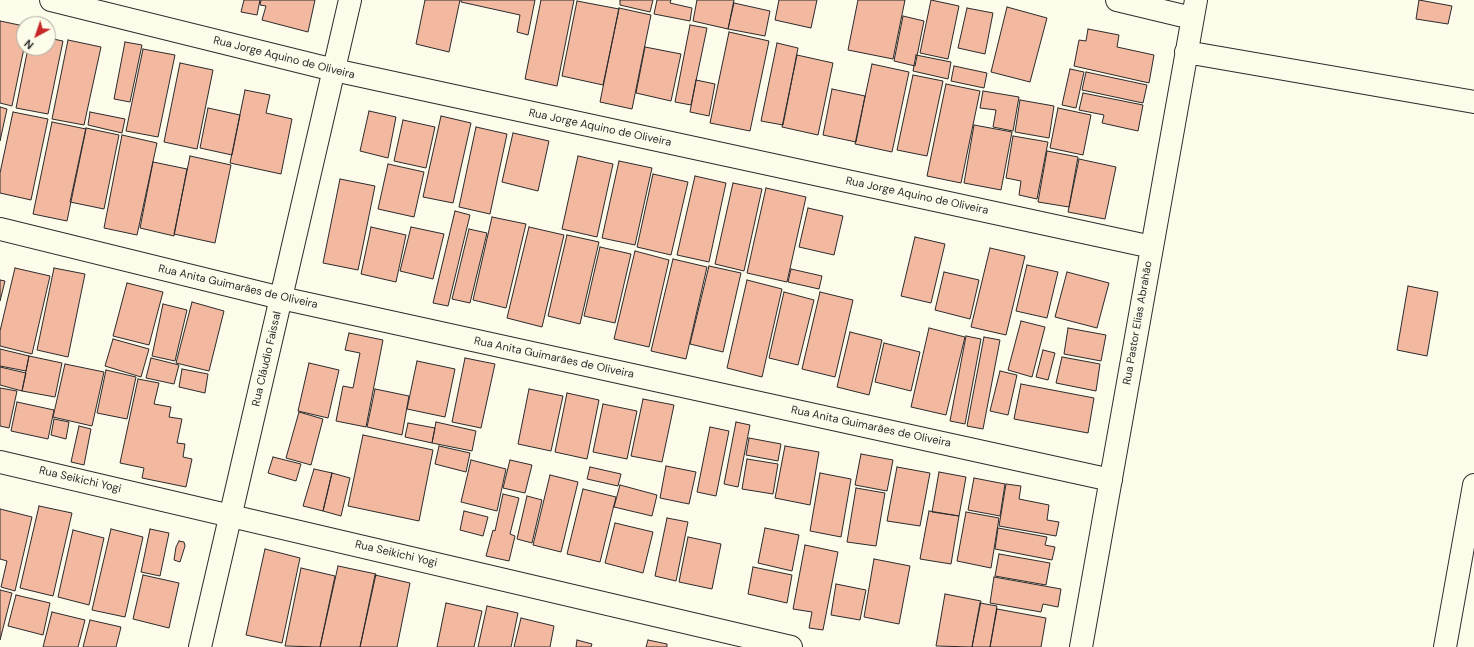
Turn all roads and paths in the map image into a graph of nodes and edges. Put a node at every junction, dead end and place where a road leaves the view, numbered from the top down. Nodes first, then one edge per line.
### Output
1 (51, 0) edge
2 (350, 0) edge
3 (1117, 0) edge
4 (1194, 9) edge
5 (1186, 52) junction
6 (334, 70) junction
7 (1474, 102) edge
8 (0, 229) edge
9 (1152, 247) junction
10 (281, 298) junction
11 (0, 462) edge
12 (1110, 480) junction
13 (1474, 485) edge
14 (231, 515) junction
15 (200, 647) edge
16 (791, 647) edge
17 (1081, 647) edge
18 (1445, 647) edge

1 - 6 street, Rua Jorge Aquino de Oliveira
2 - 6 street, Rua Cláudio Faissal
3 - 4 street
4 - 5 street, Rua Pastor Elias Abrahão
5 - 7 street
5 - 9 street, Rua Pastor Elias Abrahão
6 - 9 street, Rua Jorge Aquino de Oliveira
6 - 10 street, Rua Cláudio Faissal
8 - 10 street, Rua Anita Guimarães de Oliveira
9 - 12 street, Rua Pastor Elias Abrahão
10 - 12 street, Rua Anita Guimarães de Oliveira
10 - 14 street, Rua Cláudio Faissal
11 - 14 street, Rua Seikichi Yogi
12 - 17 street, Rua Pastor Elias Abrahão
13 - 18 street
14 - 15 street, Rua Cláudio Faissal
14 - 16 street, Rua Seikichi Yogi

